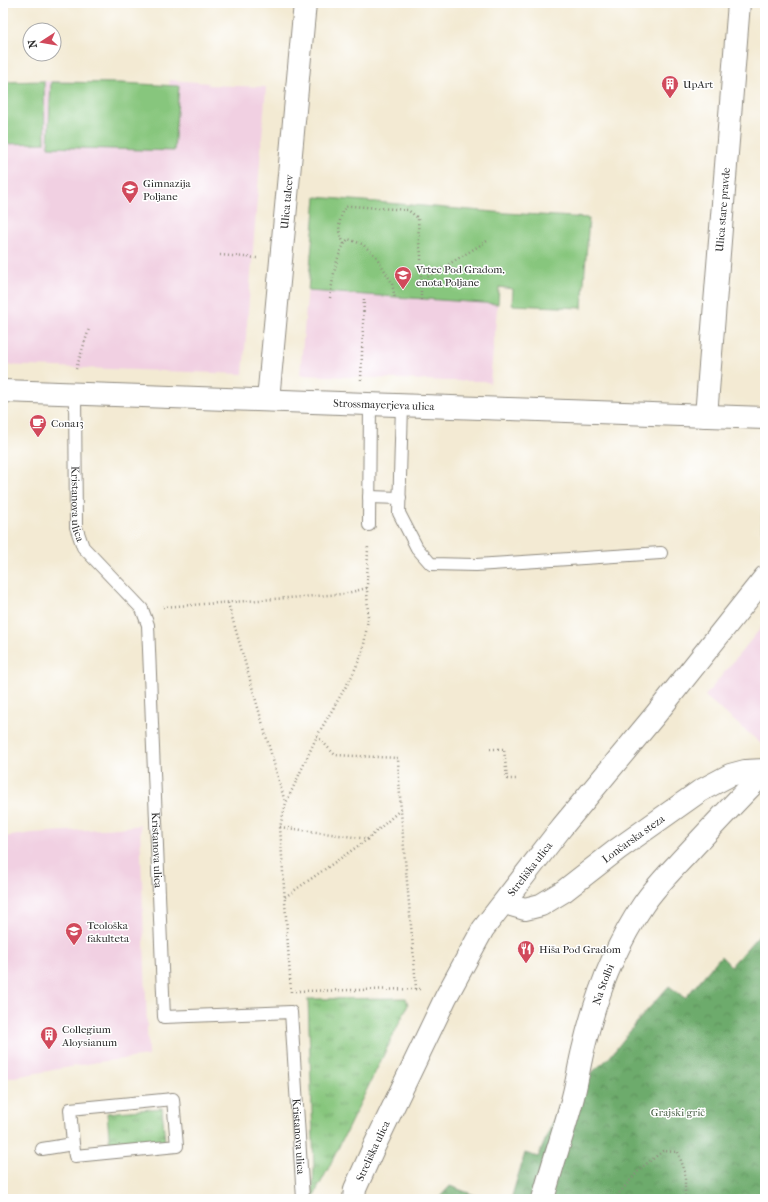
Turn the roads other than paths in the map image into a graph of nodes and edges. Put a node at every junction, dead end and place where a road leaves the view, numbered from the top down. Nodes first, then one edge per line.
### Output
1 (304, 3) edge
2 (739, 3) edge
3 (3, 391) edge
4 (76, 394) junction
5 (268, 400) junction
6 (366, 404) junction
7 (402, 405) junction
8 (706, 416) junction
9 (765, 418) edge
10 (370, 497) junction
11 (400, 498) junction
12 (369, 525) road end
13 (662, 553) dead end
14 (765, 577) edge
15 (765, 771) edge
16 (505, 903) junction
17 (73, 1144) junction
18 (42, 1149) dead end
19 (303, 1199) edge
20 (354, 1199) edge
21 (544, 1199) edge

1 - 5 street, Ulica talcev
2 - 8 street, Ulica stare pravde
3 - 4 street, Strossmayerjeva ulica
4 - 5 street, Strossmayerjeva ulica
4 - 19 lane, Kristanova ulica
5 - 6 street, Strossmayerjeva ulica
6 - 7 street, Strossmayerjeva ulica
6 - 10 lane
7 - 8 street, Strossmayerjeva ulica
7 - 11 lane
8 - 9 street, Strossmayerjeva ulica
10 - 11 lane
10 - 12 lane
11 - 13 lane
14 - 16 street, Streliška ulica
15 - 16 street, Lončarska steza
15 - 21 street, Na Stolbi
16 - 20 street, Streliška ulica
17 - 17 lane
17 - 18 lane

